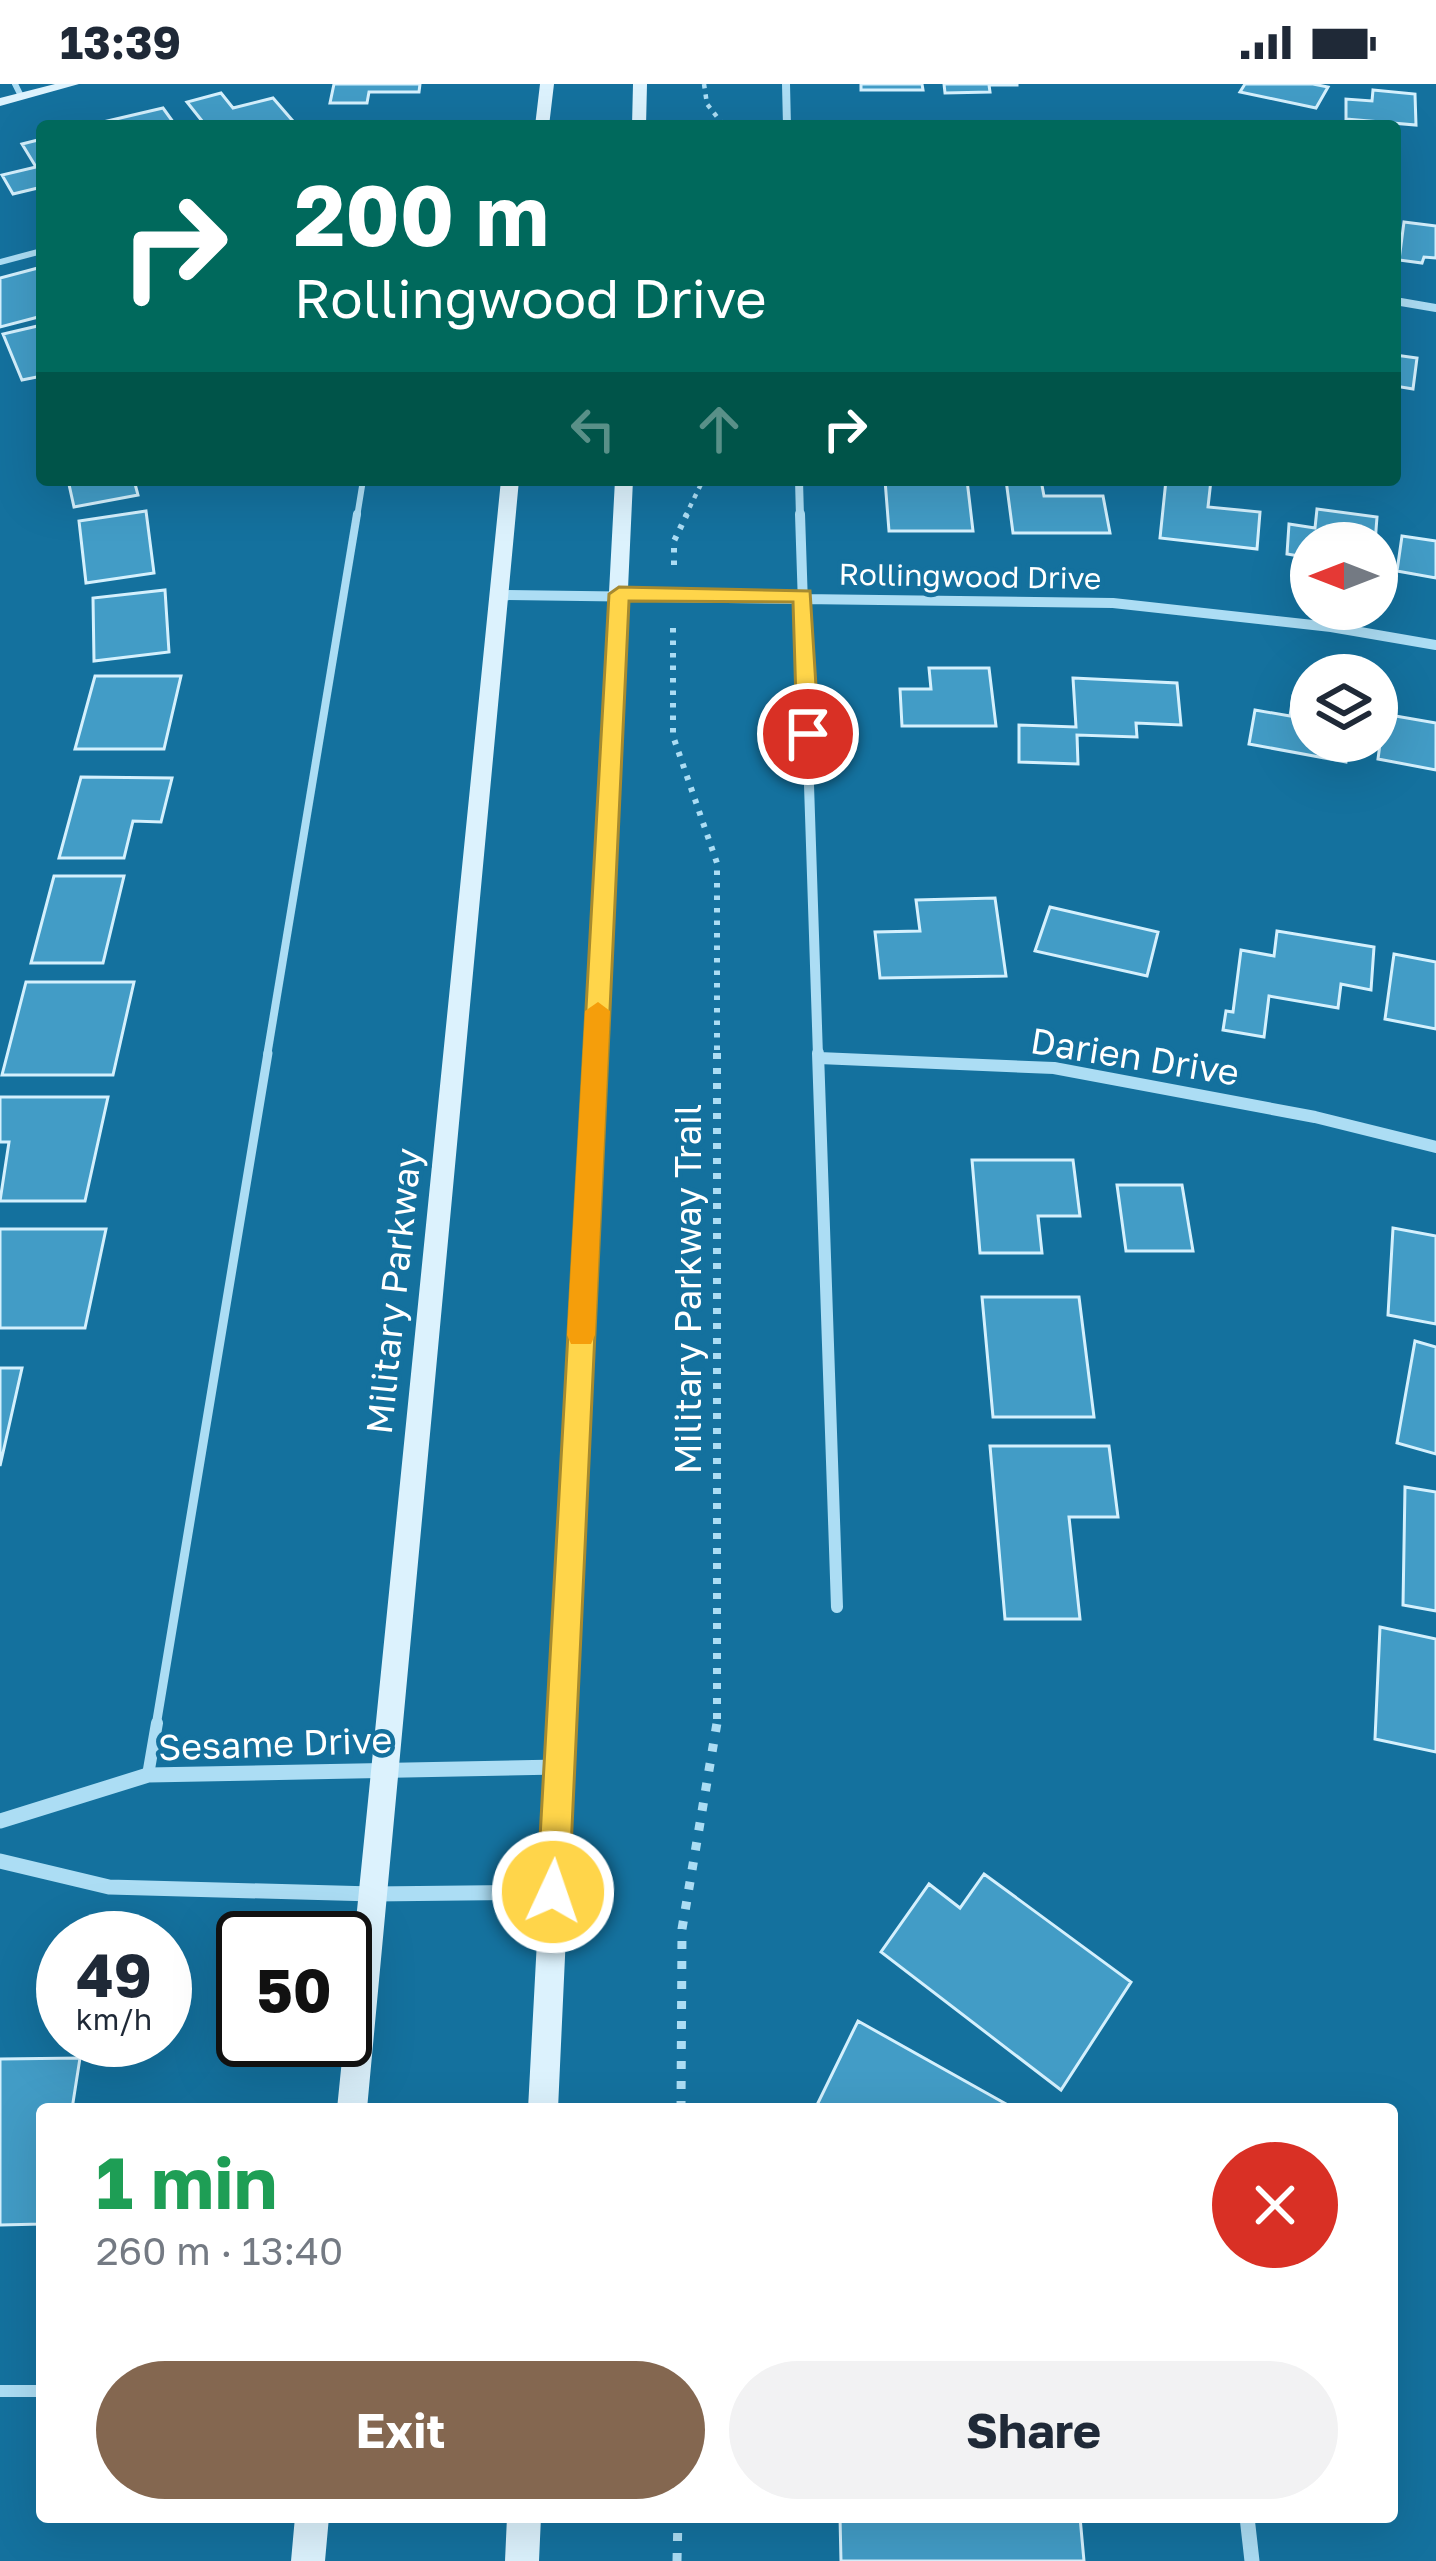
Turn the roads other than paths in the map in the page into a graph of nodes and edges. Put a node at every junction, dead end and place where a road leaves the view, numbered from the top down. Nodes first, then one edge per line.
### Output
1 (72, 84) edge
2 (547, 84) edge
3 (640, 84) edge
4 (786, 84) edge
5 (19, 90) edge
6 (0, 102) edge
7 (540, 120) edge
8 (639, 120) edge
9 (787, 120) edge
10 (36, 253) edge
11 (0, 262) edge
12 (1401, 303) edge
13 (1436, 308) edge
14 (363, 486) edge
15 (509, 486) edge
16 (624, 486) edge
17 (799, 486) edge
18 (619, 594) junction
19 (500, 595) junction
20 (803, 596) junction
21 (1436, 645) edge
22 (819, 1058) junction
23 (1436, 1148) edge
24 (837, 1607) dead end
25 (559, 1767) junction
26 (385, 1770) junction
27 (148, 1775) junction
28 (0, 1821) edge
29 (0, 1861) edge
30 (553, 1892) junction
31 (373, 1894) junction
32 (353, 2103) edge
33 (543, 2103) edge
34 (0, 2391) edge
35 (36, 2391) edge
36 (311, 2523) edge
37 (524, 2523) edge
38 (1247, 2523) edge
39 (308, 2561) edge
40 (522, 2561) edge
41 (1252, 2561) edge

1 - 5 main road
2 - 7 main road
3 - 8 main road
4 - 9 street
5 - 6 main road
10 - 11 lane
12 - 13 street
14 - 27 lane
15 - 19 main road, Military Parkway
16 - 18 main road
17 - 20 street
18 - 19 street, Rollingwood Drive
18 - 20 street, Rollingwood Drive
18 - 25 main road
19 - 26 main road, Military Parkway
20 - 21 street, Rollingwood Drive
20 - 22 street
22 - 23 street, Darien Drive
22 - 24 street
25 - 26 street, Sesame Drive
25 - 30 main road
26 - 27 street, Sesame Drive
26 - 31 main road, Military Parkway
27 - 28 street, Sesame Drive
29 - 31 street
30 - 31 street
30 - 33 main road
31 - 32 main road, Military Parkway
34 - 35 lane
36 - 39 main road
37 - 40 main road
38 - 41 street

